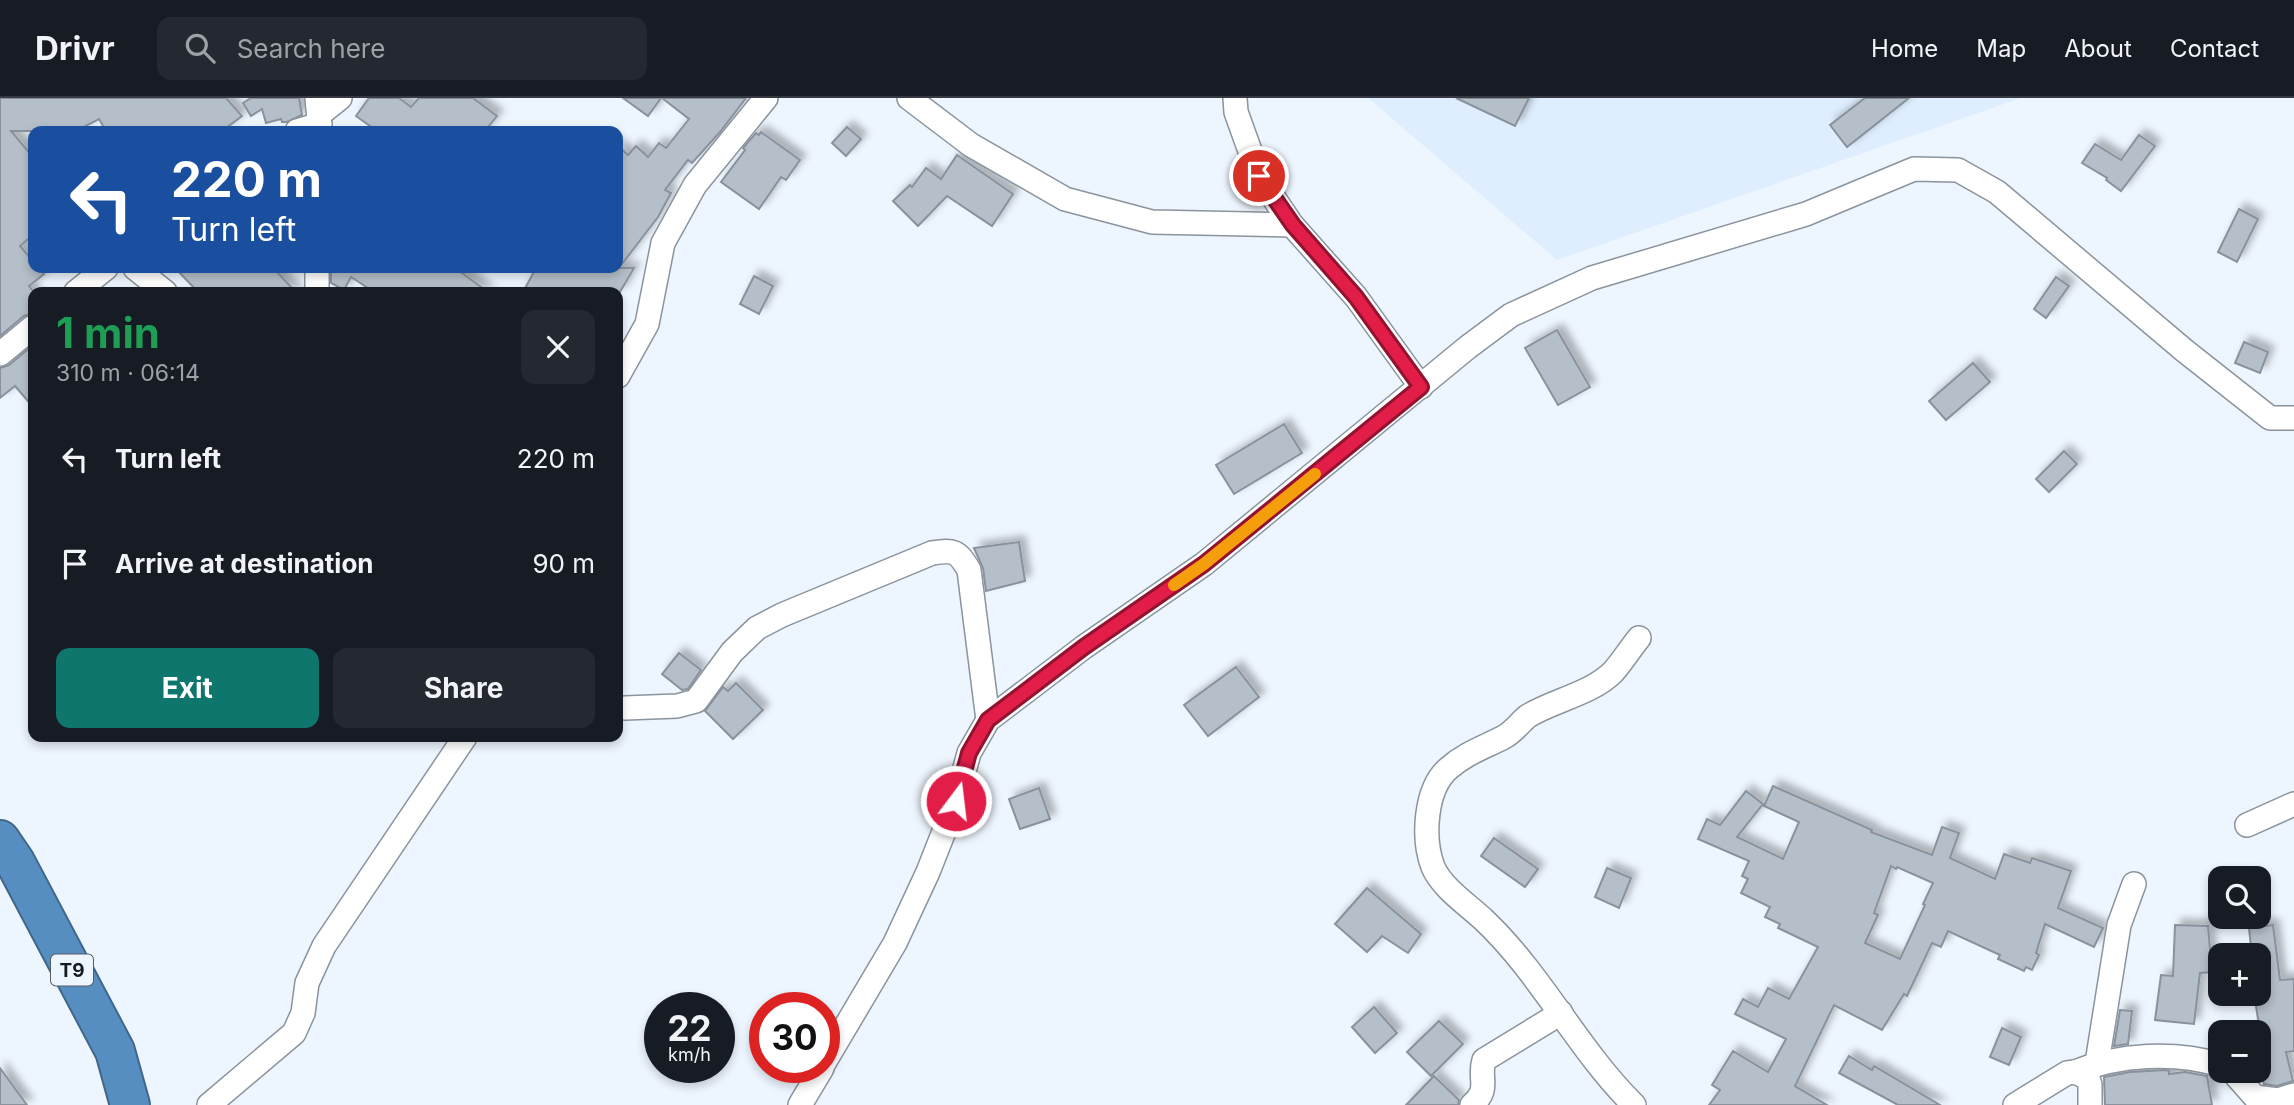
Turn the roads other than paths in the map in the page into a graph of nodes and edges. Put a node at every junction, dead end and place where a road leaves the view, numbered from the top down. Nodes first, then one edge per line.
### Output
1 (340, 98) edge
2 (766, 98) edge
3 (909, 98) edge
4 (1235, 98) edge
5 (319, 117) edge
6 (1293, 225) junction
7 (100, 273) edge
8 (141, 273) edge
9 (82, 287) edge
10 (159, 287) edge
11 (28, 331) edge
12 (0, 354) edge
13 (623, 367) edge
14 (1421, 387) junction
15 (2294, 418) edge
16 (1639, 638) dead end
17 (625, 708) dead end
18 (988, 720) junction
19 (462, 742) edge
20 (2294, 804) edge
21 (2247, 825) dead end
22 (0, 840) edge
23 (2134, 884) dead end
24 (1561, 1013) junction
25 (840, 1036) edge
26 (2208, 1061) edge
27 (2096, 1063) junction
28 (2075, 1072) junction
29 (813, 1083) edge
30 (2243, 1083) edge
31 (2294, 1095) edge
32 (130, 1105) edge
33 (209, 1105) edge
34 (800, 1105) edge
35 (1472, 1105) edge
36 (1634, 1105) edge
37 (2015, 1105) edge
38 (2090, 1105) edge

1 - 5 street
2 - 13 street
3 - 6 street
4 - 6 street
6 - 14 street
7 - 9 street
8 - 10 street
11 - 12 street
14 - 15 street
14 - 18 street
16 - 24 street
17 - 18 street
18 - 25 street
19 - 33 street
20 - 21 street
22 - 32 highway, T9
23 - 27 street
24 - 35 street
24 - 36 street
26 - 27 street
27 - 28 street
28 - 37 street
28 - 38 street
29 - 34 street
30 - 31 street

